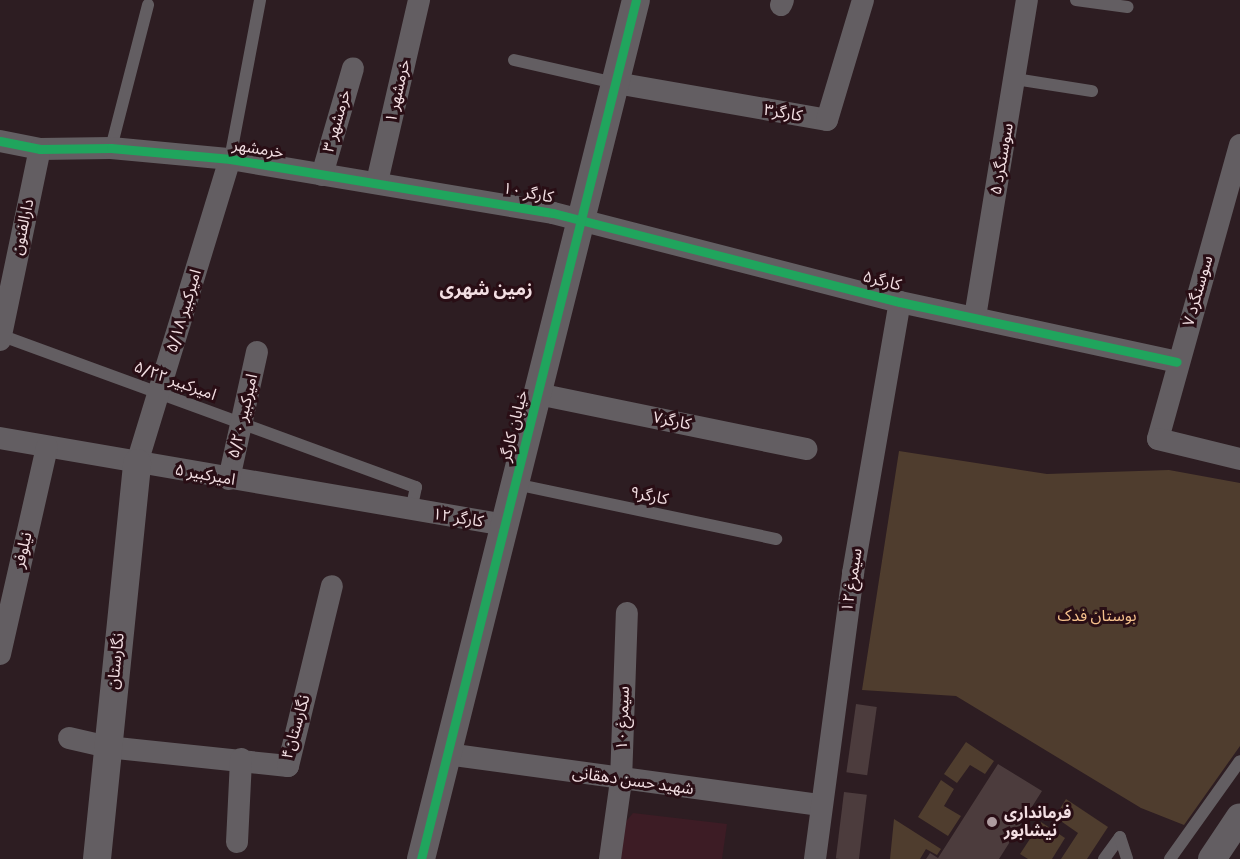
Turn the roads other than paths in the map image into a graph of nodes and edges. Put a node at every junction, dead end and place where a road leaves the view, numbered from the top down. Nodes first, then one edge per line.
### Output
1 (260, 0) edge
2 (419, 0) edge
3 (636, 0) edge
4 (863, 0) edge
5 (1027, 0) edge
6 (1076, 0) edge
7 (148, 5) dead end
8 (1128, 8) dead end
9 (514, 60) dead end
10 (353, 68) dead end
11 (1015, 79) junction
12 (616, 83) junction
13 (1092, 91) dead end
14 (0, 141) edge
15 (1240, 145) edge
16 (111, 148) junction
17 (40, 149) junction
18 (230, 159) junction
19 (322, 174) junction
20 (377, 182) junction
21 (1235, 185) edge
22 (470, 198) joint
23 (581, 220) junction
24 (900, 302) junction
25 (975, 318) junction
26 (0, 335) edge
27 (0, 340) edge
28 (257, 352) dead end
29 (1177, 362) junction
30 (537, 394) junction
31 (0, 438) edge
32 (47, 447) junction
33 (806, 448) dead end
34 (1240, 459) edge
35 (137, 463) junction
36 (229, 479) junction
37 (515, 484) junction
38 (411, 511) junction
39 (505, 525) junction
40 (776, 539) dead end
41 (332, 586) dead end
42 (627, 613) dead end
43 (0, 654) edge
44 (69, 738) dead end
45 (107, 747) junction
46 (447, 754) junction
47 (241, 759) junction
48 (1240, 761) edge
49 (621, 780) junction
50 (819, 805) junction
51 (1240, 817) edge
52 (237, 842) dead end
53 (97, 859) edge
54 (421, 859) edge
55 (610, 859) edge
56 (815, 859) edge
57 (1104, 859) edge
58 (1127, 859) edge
59 (1170, 859) edge
60 (1212, 859) edge

1 - 18 lane
2 - 20 street, خرمشهر ۱
3 - 12 street, خیابان کارگر
4 - 12 street, کارگر۳
5 - 11 street, سوسنگرد ۵
6 - 8 lane
7 - 16 lane
9 - 12 lane
10 - 19 street, خرمشهر ۳
11 - 13 lane
11 - 25 street, سوسنگرد ۵
12 - 23 street, خیابان کارگر
14 - 17 street, خرمشهر
15 - 21 street, سوسنگرد ۷
16 - 17 street, خرمشهر
16 - 18 street, خرمشهر
17 - 27 street, دارالفنون
18 - 19 street, خرمشهر
18 - 35 street, امیرکبیر ۵/۱۸
19 - 20 street, خرمشهر
20 - 22 street, خرمشهر
21 - 29 street, سوسنگرد ۷
22 - 23 street, کارگر ۱۰
23 - 24 street, کارگر۵
23 - 30 street, خیابان کارگر
24 - 25 street, کارگر۵
24 - 50 street, سیمرغ ۱۲
25 - 29 street, کارگر۵
26 - 38 lane, امیرکبیر ۵/۲۲
28 - 36 street, امیرکبیر ۵/۲۰
29 - 34 street, سوسنگرد ۷
30 - 33 street, کارگر۷
30 - 37 street, خیابان کارگر
31 - 32 street, امیرکبیر ۵
32 - 35 street, امیرکبیر ۵
32 - 43 street, نیلوفر
35 - 36 street, امیرکبیر ۵
35 - 45 street, نگارستان
36 - 38 street, امیرکبیر ۵
37 - 39 street, خیابان کارگر
37 - 40 lane, کارگر۹
38 - 39 street, کارگر ۱۲
39 - 46 street, خیابان کارگر
41 - 47 street, نگارستان۴
42 - 49 street, سیمرغ ۱۰
44 - 45 street, نگارستان۴
45 - 47 street, نگارستان۴
45 - 53 street, نگارستان
46 - 49 street, شهید حسن دهقانی
46 - 54 street, خیابان کارگر
47 - 52 street
48 - 59 lane
49 - 50 street, شهید حسن دهقانی
49 - 55 street, سیمرغ ۱۰
50 - 56 street, سیمرغ ۱۲
51 - 60 street
57 - 58 lane

